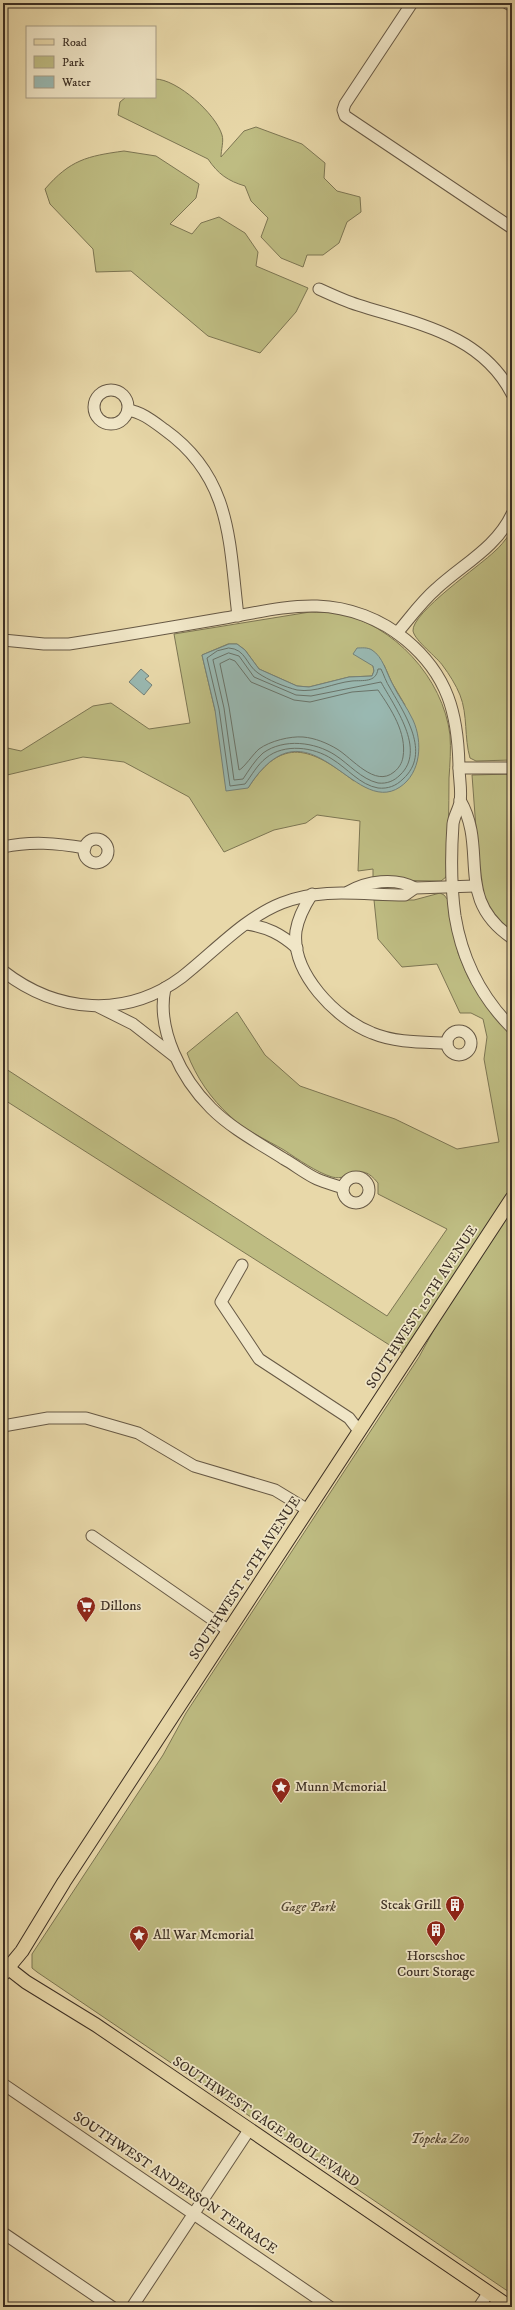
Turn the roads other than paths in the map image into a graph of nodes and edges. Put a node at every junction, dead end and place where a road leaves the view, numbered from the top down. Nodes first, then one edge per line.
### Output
1 (412, 3) edge
2 (507, 3) edge
3 (512, 6) edge
4 (512, 228) edge
5 (319, 289) dead end
6 (512, 394) edge
7 (128, 410) dead end
8 (512, 514) edge
9 (238, 616) junction
10 (397, 633) junction
11 (3, 640) edge
12 (459, 768) junction
13 (512, 768) edge
14 (460, 800) junction
15 (3, 847) edge
16 (85, 848) dead end
17 (475, 886) junction
18 (453, 887) junction
19 (312, 894) junction
20 (247, 924) junction
21 (512, 938) edge
22 (297, 948) junction
23 (3, 971) edge
24 (165, 988) junction
25 (99, 1007) junction
26 (512, 1028) edge
27 (447, 1043) dead end
28 (176, 1057) junction
29 (343, 1188) dead end
30 (510, 1206) edge
31 (242, 1265) dead end
32 (3, 1426) edge
33 (359, 1431) junction
34 (308, 1510) junction
35 (92, 1536) dead end
36 (229, 1631) junction
37 (5, 1969) edge
38 (3, 2084) edge
39 (249, 2130) junction
40 (193, 2214) junction
41 (3, 2233) edge
42 (489, 2292) junction
43 (112, 2307) edge
44 (132, 2307) edge
45 (330, 2307) edge
46 (479, 2307) edge
47 (510, 2307) edge

1 - 4 street
2 - 3 street
5 - 6 street
7 - 9 street
8 - 10 street
9 - 10 street
9 - 11 street
10 - 12 street
12 - 13 street
12 - 14 street
14 - 17 street
14 - 18 street
15 - 16 street
17 - 18 street
17 - 21 street
18 - 19 street
18 - 26 street
19 - 20 street
19 - 22 street
20 - 22 street
20 - 24 street
22 - 27 street
23 - 25 street
24 - 25 street
24 - 28 street
25 - 28 street
28 - 29 street
30 - 33 main road, SOUTHWEST 10TH AVENUE
31 - 33 street
32 - 34 street
33 - 34 main road, SOUTHWEST 10TH AVENUE
34 - 36 main road, SOUTHWEST 10TH AVENUE
35 - 36 street
36 - 37 main road, SOUTHWEST 10TH AVENUE
37 - 39 main road, SOUTHWEST GAGE BOULEVARD
38 - 40 street, SOUTHWEST ANDERSON TERRACE
39 - 40 street
39 - 42 main road, SOUTHWEST GAGE BOULEVARD
40 - 44 street
40 - 45 street, SOUTHWEST ANDERSON TERRACE
41 - 43 street
42 - 46 street
42 - 47 main road, SOUTHWEST GAGE BOULEVARD

